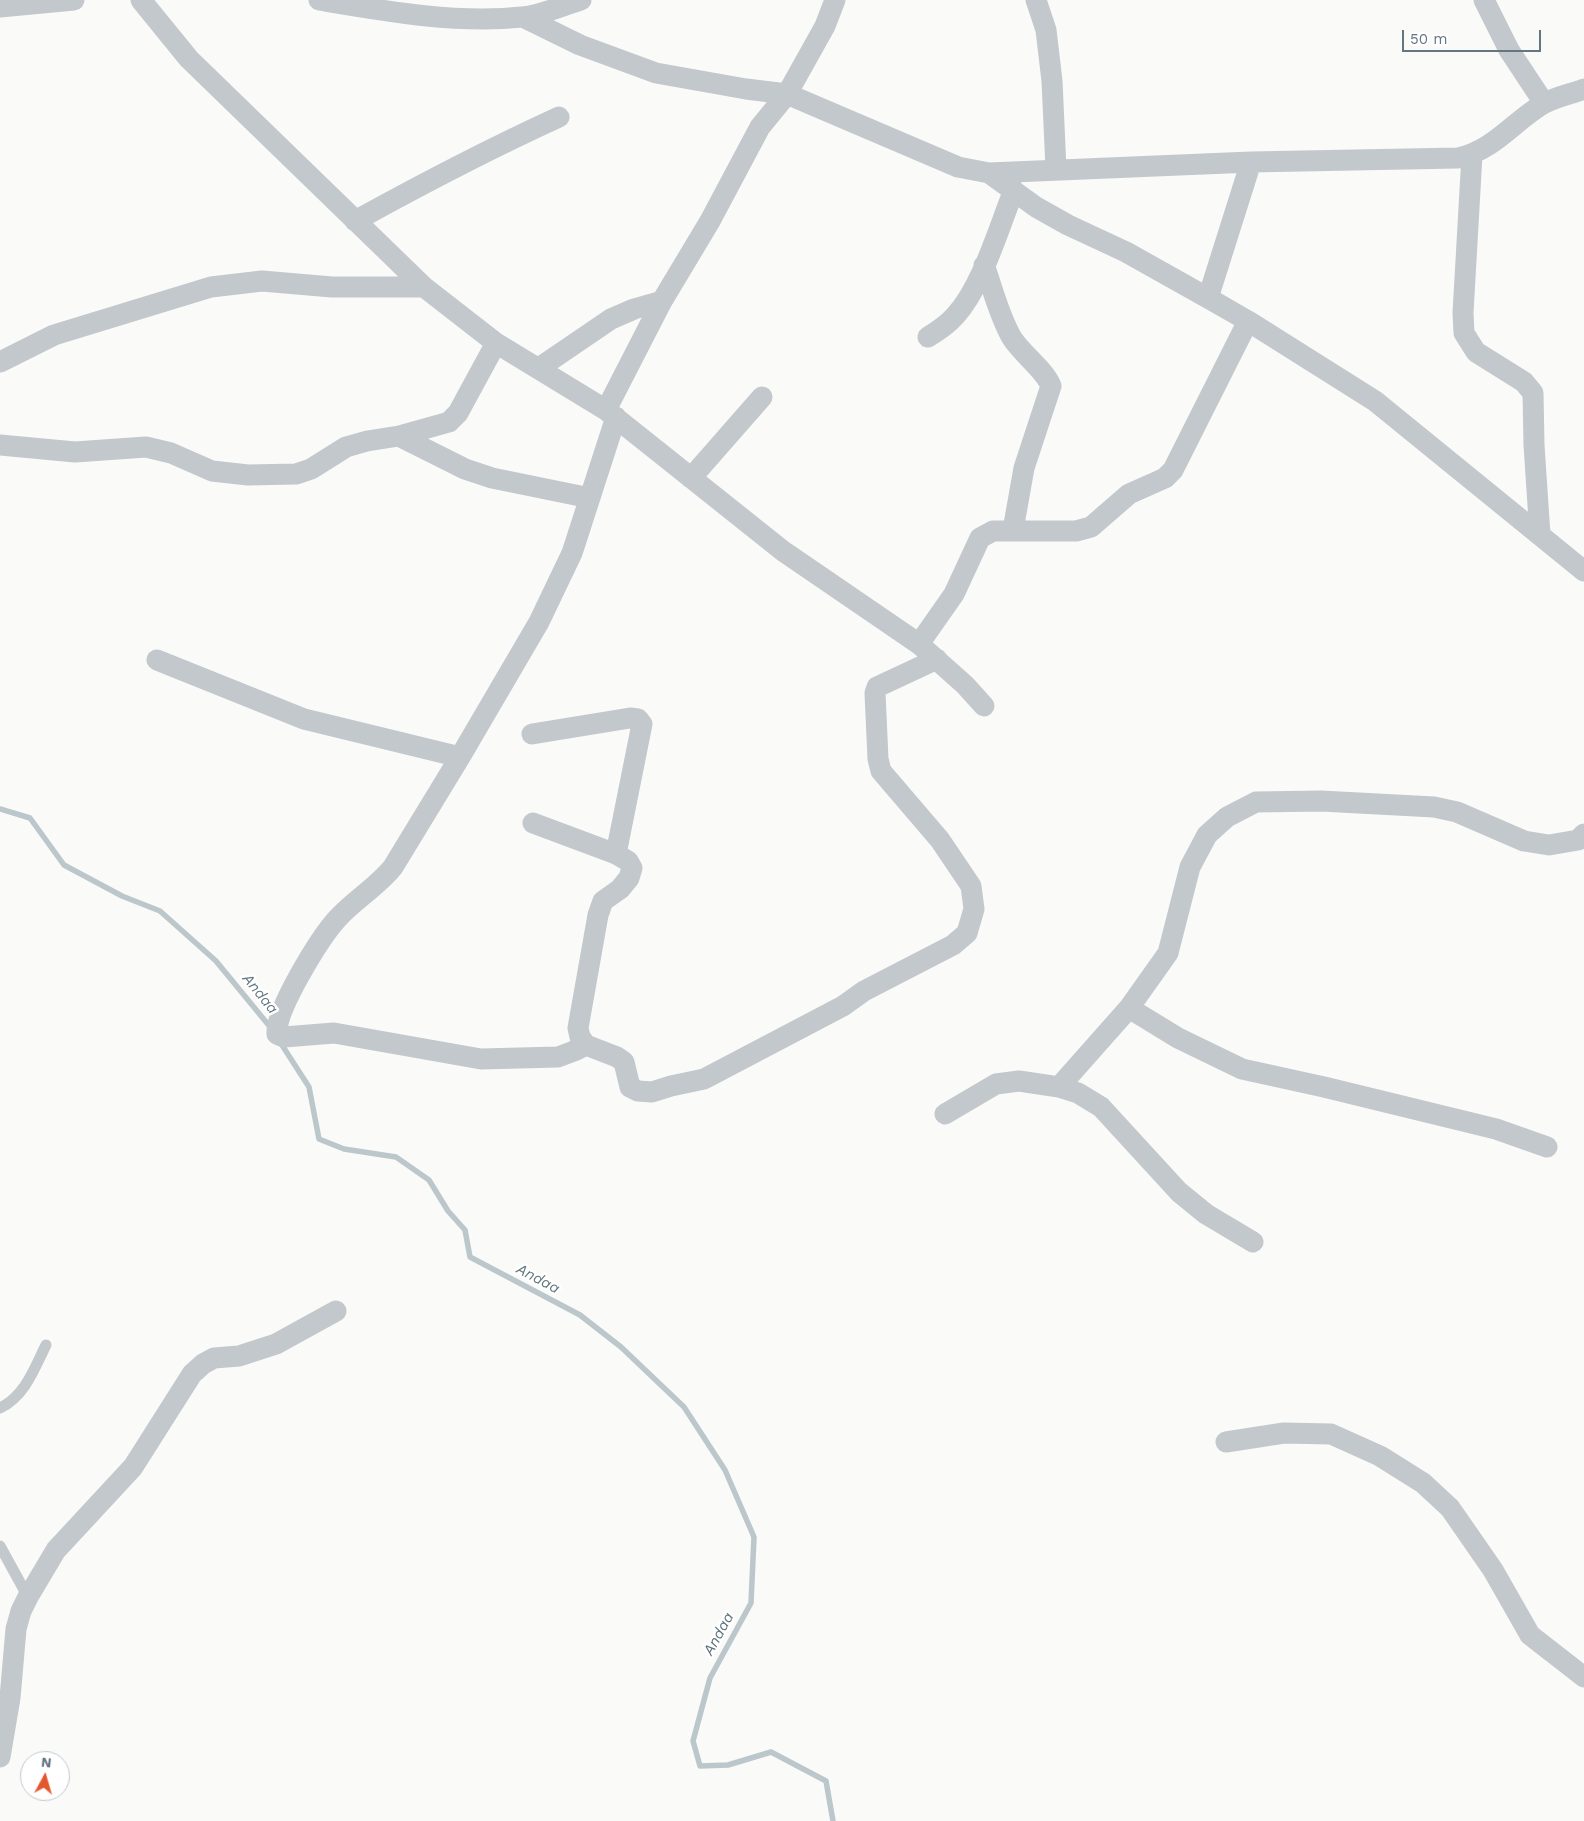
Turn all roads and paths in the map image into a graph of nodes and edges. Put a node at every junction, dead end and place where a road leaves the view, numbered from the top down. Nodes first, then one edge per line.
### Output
1 (74, 0) edge
2 (141, 0) edge
3 (319, 0) edge
4 (581, 0) edge
5 (835, 0) edge
6 (1036, 0) edge
7 (1484, 0) edge
8 (0, 7) edge
9 (523, 17) junction
10 (1584, 89) edge
11 (787, 94) junction
12 (1544, 103) junction
13 (559, 117) dead end
14 (1472, 155) junction
15 (1251, 162) junction
16 (1056, 168) junction
17 (989, 172) junction
18 (1014, 190) junction
19 (355, 221) junction
20 (984, 265) junction
21 (424, 287) junction
22 (1208, 298) junction
23 (662, 302) junction
24 (1248, 322) junction
25 (928, 337) dead end
26 (496, 343) junction
27 (0, 362) edge
28 (539, 368) junction
29 (762, 397) dead end
30 (611, 413) junction
31 (399, 436) junction
32 (0, 445) edge
33 (691, 478) junction
34 (590, 498) junction
35 (1013, 530) junction
36 (1540, 535) junction
37 (1584, 571) edge
38 (919, 644) junction
39 (937, 659) junction
40 (157, 660) dead end
41 (984, 706) dead end
42 (532, 734) dead end
43 (460, 757) junction
44 (533, 824) dead end
45 (1584, 834) edge
46 (616, 854) junction
47 (1129, 1008) junction
48 (586, 1045) junction
49 (1059, 1087) junction
50 (945, 1114) dead end
51 (1547, 1147) dead end
52 (1252, 1242) dead end
53 (336, 1311) dead end
54 (46, 1345) dead end
55 (0, 1408) edge
56 (1226, 1442) dead end
57 (0, 1546) edge
58 (28, 1597) junction
59 (1584, 1677) edge
60 (0, 1757) edge

1 - 8 street
2 - 19 street
3 - 9 street
4 - 9 street
5 - 11 street
6 - 16 street
7 - 12 street
9 - 11 street
10 - 12 street
11 - 17 street
11 - 23 street
12 - 14 street
13 - 19 street
14 - 15 street
14 - 36 street
15 - 16 street
15 - 22 street
16 - 17 street
17 - 18 street
18 - 20 street
18 - 22 street
19 - 21 street
20 - 25 street
20 - 35 street
21 - 26 street
21 - 27 street
22 - 24 street
23 - 28 street
23 - 30 street
24 - 35 street
24 - 36 street
26 - 28 street
26 - 31 street
28 - 30 street
29 - 33 street
30 - 33 street
30 - 34 street
31 - 32 street
31 - 34 street
33 - 38 street
34 - 43 street
35 - 38 street
36 - 37 street
38 - 39 street
39 - 41 street
39 - 48 street
40 - 43 street
42 - 46 street
43 - 48 street
44 - 46 street
45 - 47 street
46 - 48 street
47 - 49 street
47 - 51 street
49 - 50 street
49 - 52 street
53 - 58 street
54 - 55 lane
56 - 59 street
57 - 58 lane
58 - 60 street

